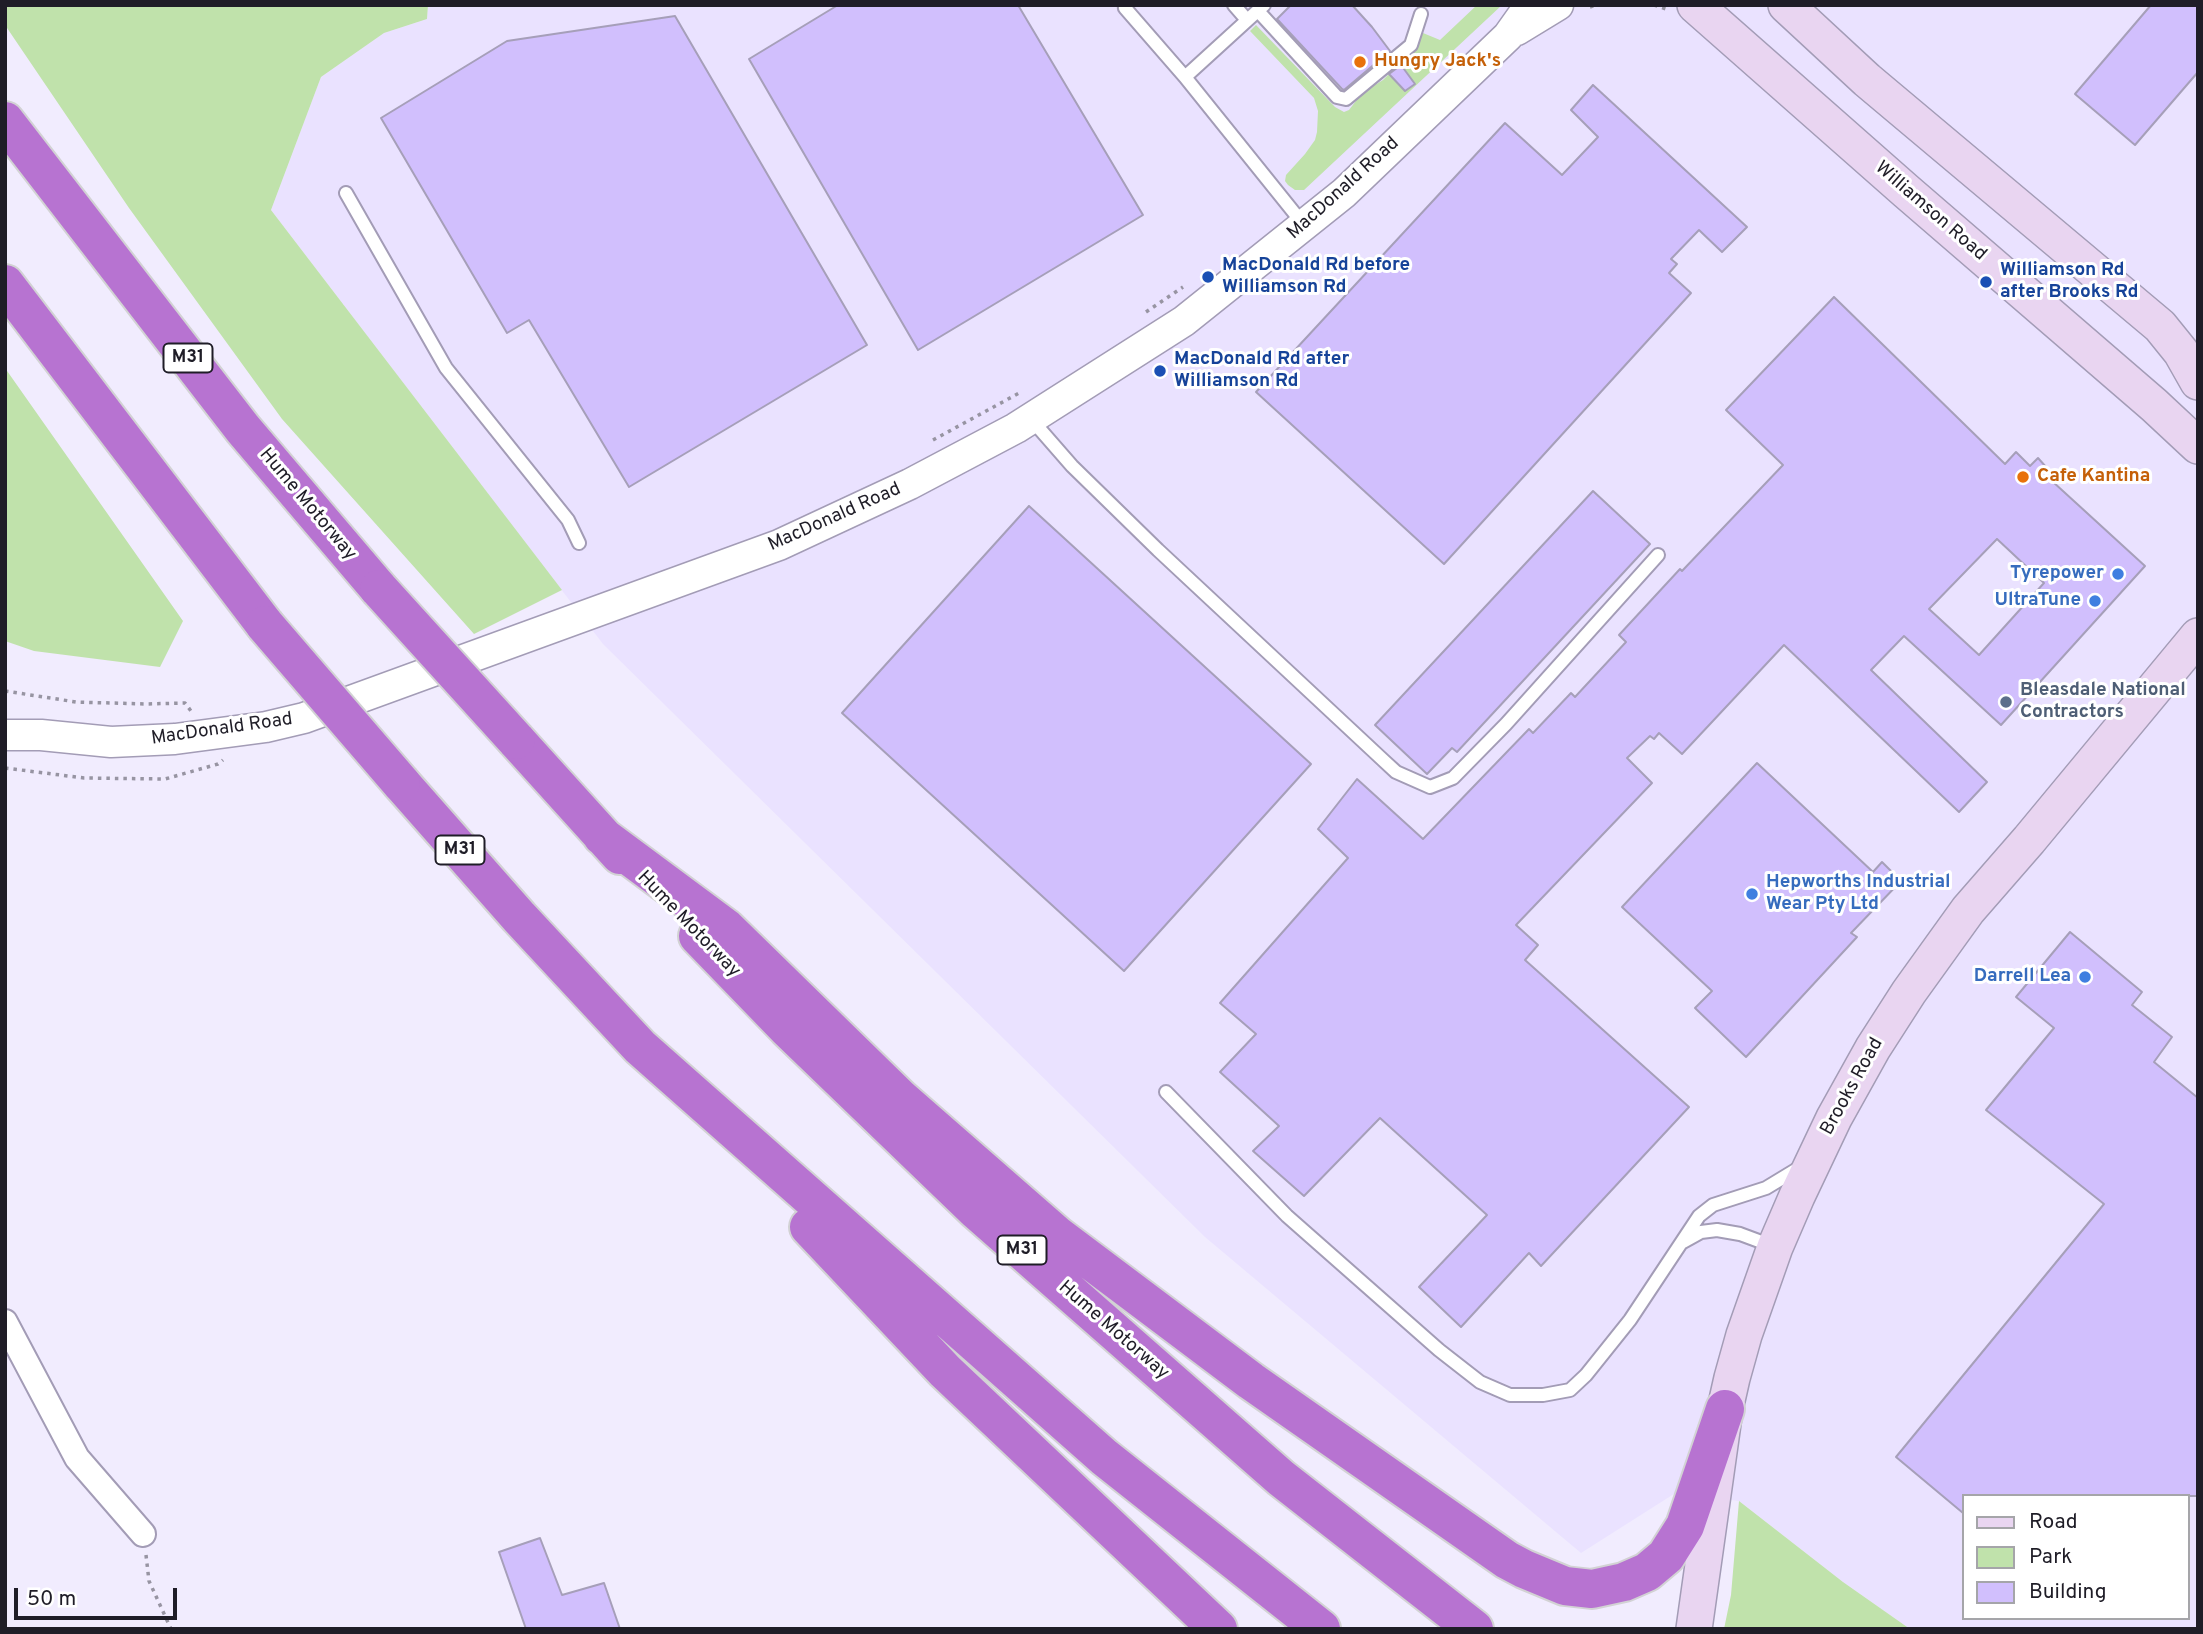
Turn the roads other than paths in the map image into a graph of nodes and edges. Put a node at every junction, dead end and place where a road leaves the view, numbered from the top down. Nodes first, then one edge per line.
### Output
1 (1127, 5) edge
2 (1234, 5) edge
3 (1530, 5) edge
4 (1558, 5) edge
5 (1695, 5) edge
6 (1786, 5) edge
7 (1257, 12) edge
8 (1421, 14) dead end
9 (1507, 36) junction
10 (1185, 76) junction
11 (5, 121) edge
12 (346, 193) dead end
13 (1305, 226) junction
14 (5, 284) edge
15 (2198, 382) edge
16 (1030, 419) junction
17 (2198, 446) edge
18 (579, 543) dead end
19 (1658, 555) dead end
20 (2198, 636) edge
21 (5, 723) edge
22 (5, 735) edge
23 (41, 735) junction
24 (602, 836) junction
25 (640, 1047) junction
26 (1166, 1092) dead end
27 (1816, 1153) junction
28 (1775, 1247) junction
29 (1676, 1250) junction
30 (5, 1322) edge
31 (1725, 1409) junction
32 (143, 1534) road end
33 (1219, 1629) edge
34 (1321, 1629) edge
35 (1474, 1629) edge
36 (1694, 1629) edge

1 - 10 lane
2 - 7 lane
3 - 9 street, MacDonald Road
4 - 9 street, MacDonald Road
5 - 17 main road, Williamson Road
6 - 15 main road
7 - 8 lane
7 - 10 lane
9 - 13 street, MacDonald Road
10 - 13 lane
11 - 24 highway, Hume Motorway / M31, bridge
12 - 18 lane
13 - 16 street, MacDonald Road
14 - 25 highway, M31, bridge
16 - 19 lane
16 - 23 street, MacDonald Road
20 - 27 main road, Brooks Road
21 - 23 street, MacDonald Road
22 - 23 street, MacDonald Road
24 - 31 highway
24 - 35 highway, Hume Motorway / M31
25 - 33 highway
25 - 34 highway, M31
26 - 29 lane
27 - 28 main road, Brooks Road
27 - 29 lane
28 - 29 lane
28 - 31 main road, Brooks Road
30 - 32 street
31 - 36 main road, Brooks Road

